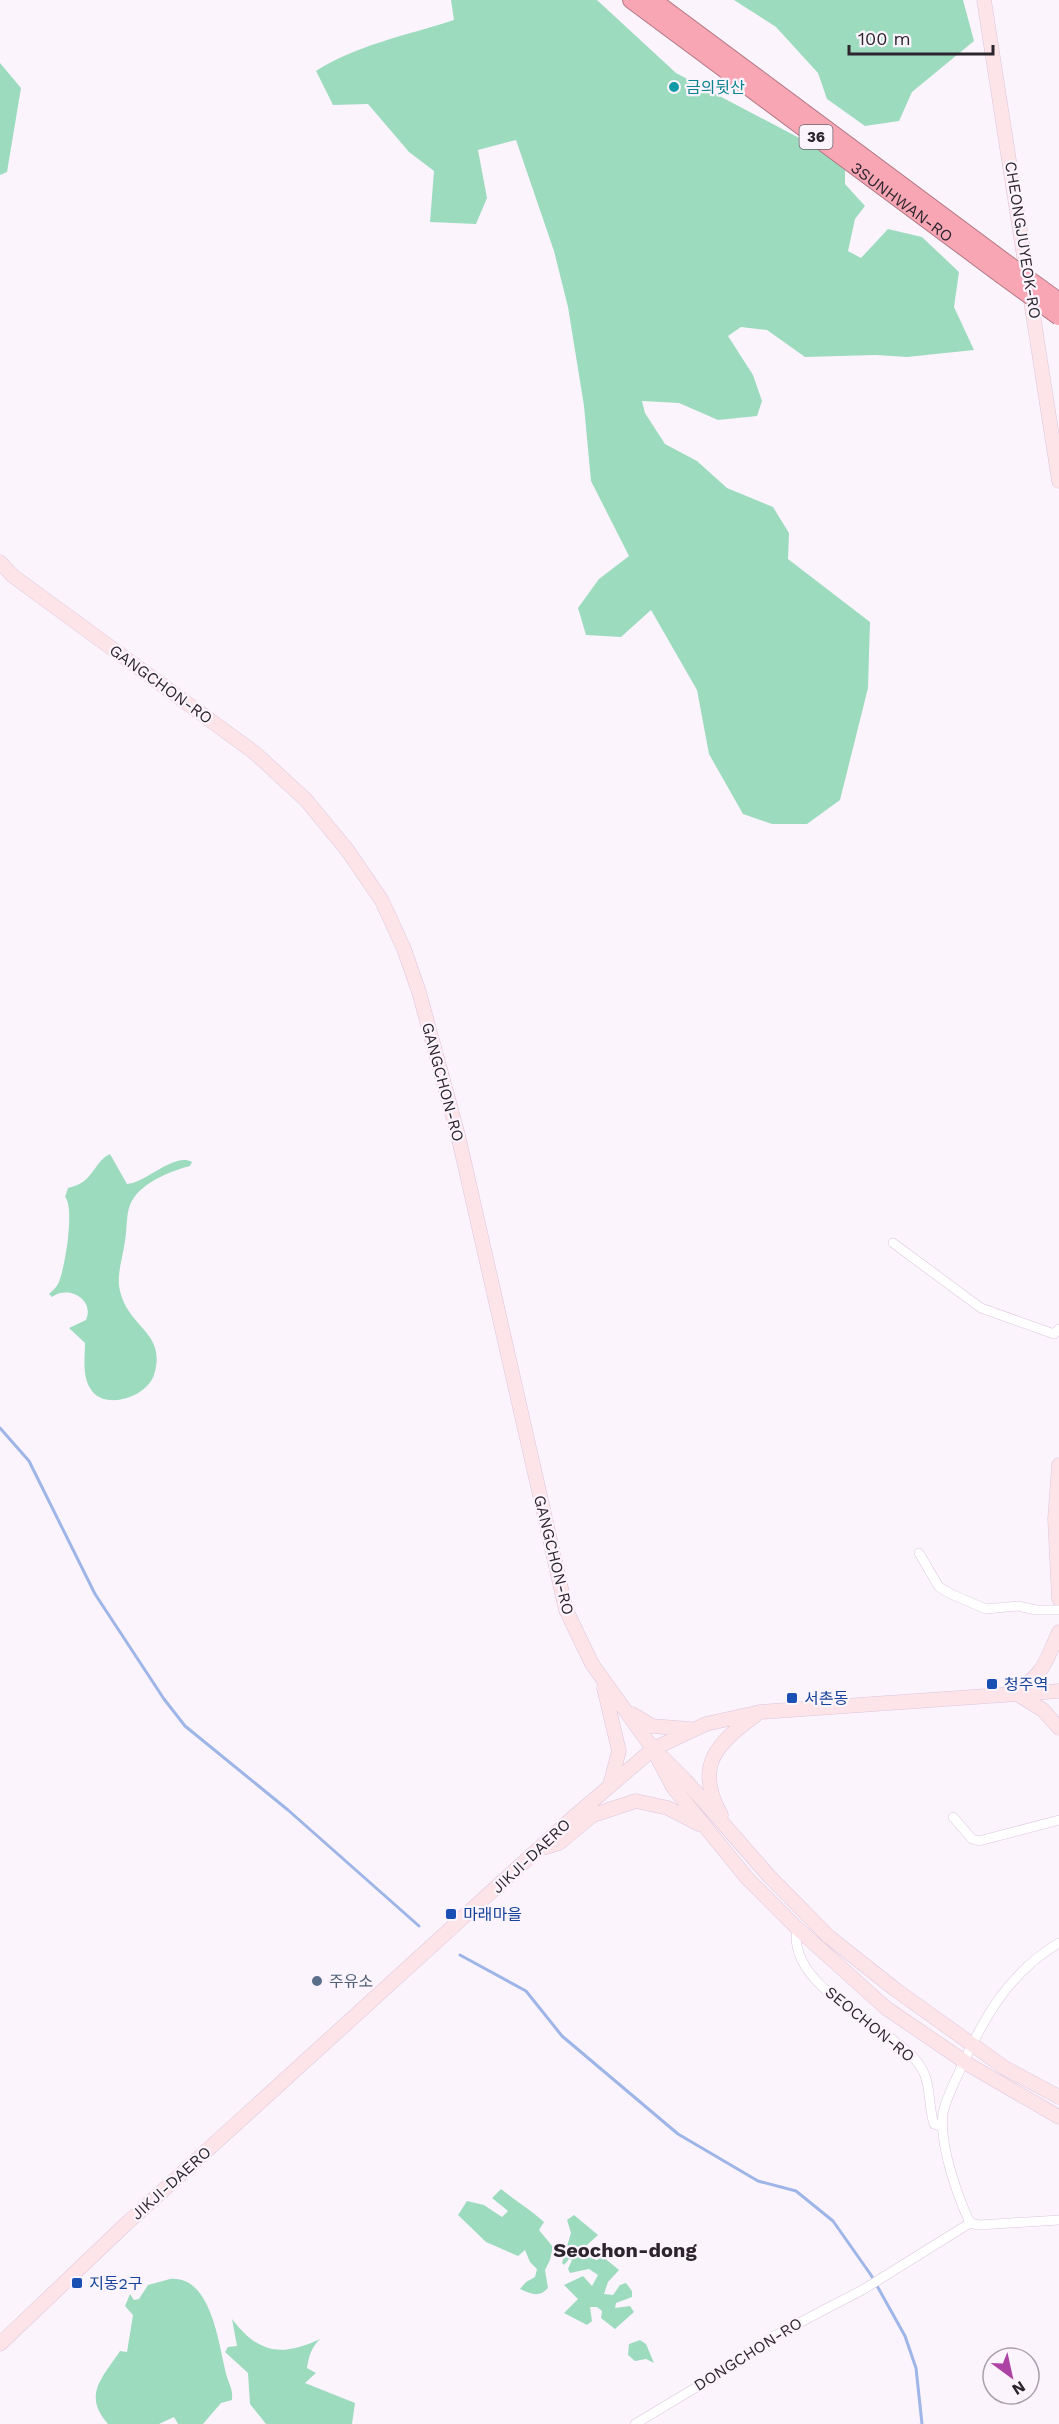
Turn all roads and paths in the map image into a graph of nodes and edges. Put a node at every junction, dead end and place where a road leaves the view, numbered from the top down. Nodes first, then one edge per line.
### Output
1 (631, 0) edge
2 (653, 0) edge
3 (984, 0) edge
4 (1005, 269) junction
5 (1059, 301) edge
6 (1059, 317) edge
7 (1059, 481) edge
8 (0, 562) edge
9 (893, 1244) dead end
10 (1059, 1329) edge
11 (1059, 1465) edge
12 (919, 1553) dead end
13 (1059, 1599) edge
14 (1059, 1610) edge
15 (1059, 1632) edge
16 (600, 1675) junction
17 (1059, 1691) edge
18 (1013, 1694) junction
19 (625, 1710) junction
20 (760, 1712) junction
21 (1059, 1728) edge
22 (692, 1729) junction
23 (653, 1749) junction
24 (610, 1785) junction
25 (953, 1817) dead end
26 (1059, 1820) edge
27 (706, 1827) junction
28 (736, 1840) junction
29 (536, 1852) junction
30 (797, 1928) junction
31 (1059, 1943) edge
32 (972, 2045) junction
33 (964, 2061) junction
34 (1059, 2097) edge
35 (1059, 2117) edge
36 (943, 2127) junction
37 (1059, 2220) edge
38 (975, 2224) junction
39 (0, 2344) edge
40 (635, 2424) edge

1 - 4 highway, 3SUNHWAN-RO / 36
2 - 4 highway, 3SUNHWAN-RO / 36
3 - 7 main road, CHEONGJUYEOK-RO
4 - 5 highway, 3SUNHWAN-RO / 36, bridge
4 - 6 highway, 3SUNHWAN-RO / 36, bridge
8 - 16 main road, GANGCHON-RO
9 - 10 street
11 - 13 main road
12 - 14 street
15 - 18 main road
16 - 19 main road, GANGCHON-RO
16 - 24 main road
17 - 18 main road, JIKJI-DAERO
18 - 20 main road, JIKJI-DAERO
18 - 21 main road
19 - 22 main road
19 - 23 main road, GANGCHON-RO
20 - 22 main road, JIKJI-DAERO
20 - 28 main road
22 - 23 main road, JIKJI-DAERO
23 - 24 main road, JIKJI-DAERO
23 - 27 main road
23 - 28 main road
24 - 29 main road, JIKJI-DAERO
25 - 26 street
27 - 29 main road
27 - 30 main road
28 - 32 main road
29 - 39 main road, JIKJI-DAERO
30 - 33 main road
30 - 36 street, SEOCHON-RO
31 - 32 street
32 - 33 street
32 - 34 main road
33 - 35 main road
33 - 36 street
36 - 38 street, SEOCHON-RO
37 - 38 street
38 - 40 street, DONGCHON-RO

